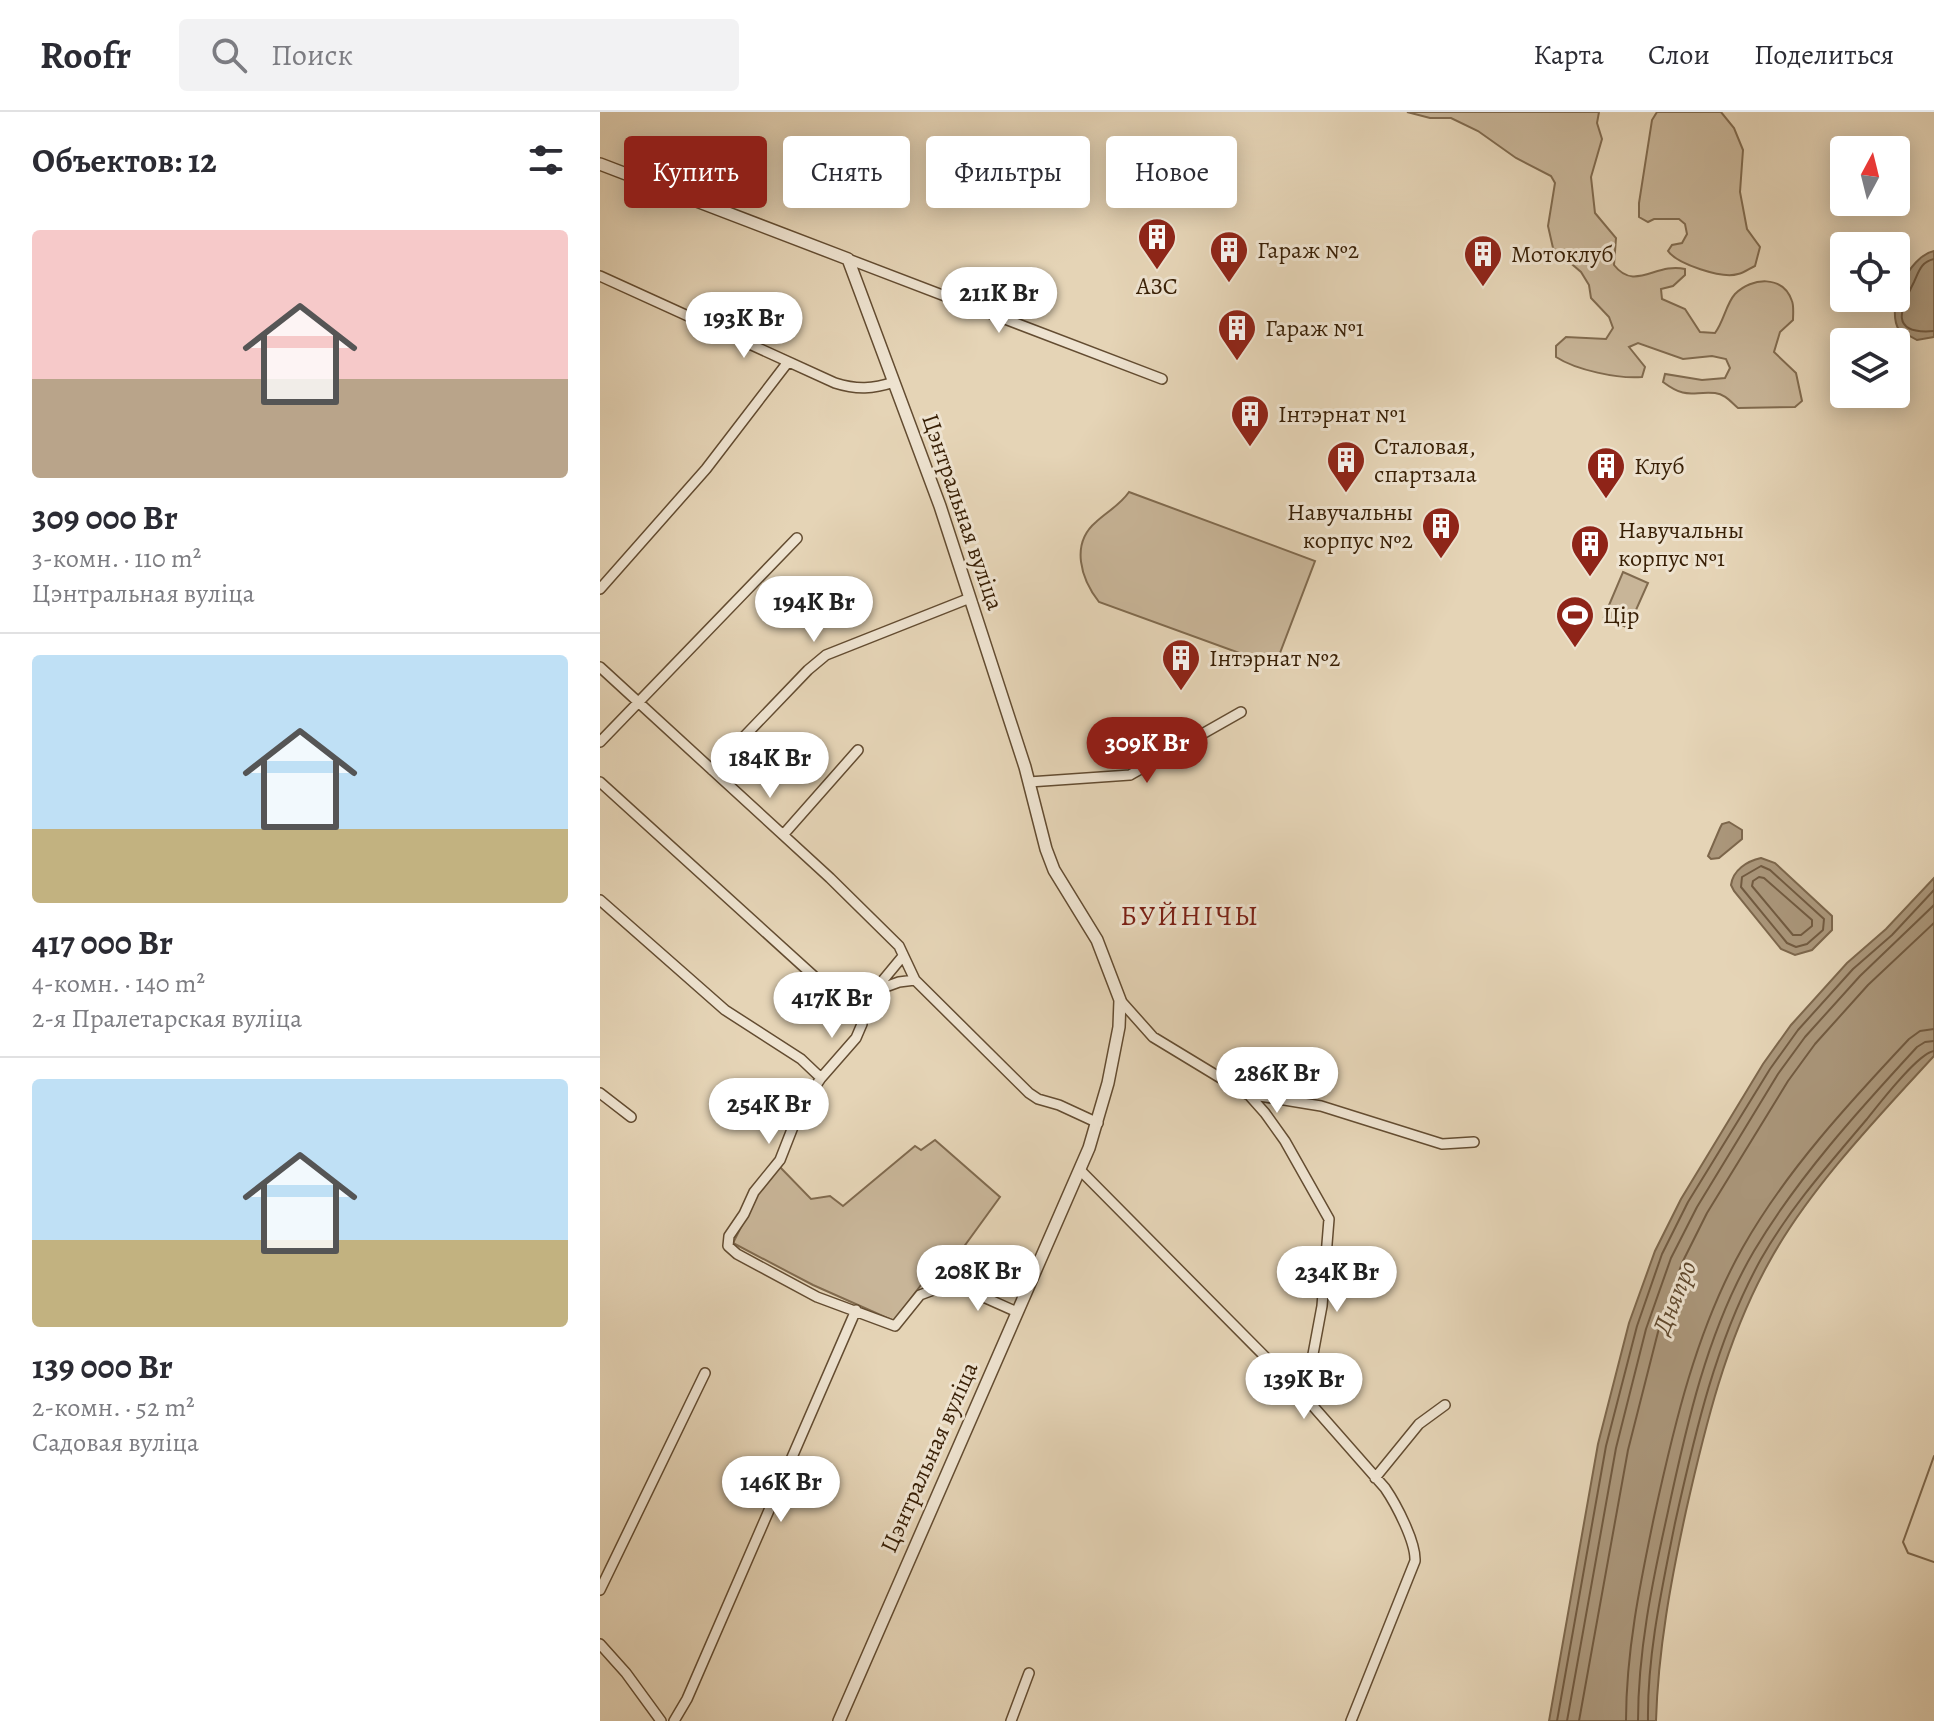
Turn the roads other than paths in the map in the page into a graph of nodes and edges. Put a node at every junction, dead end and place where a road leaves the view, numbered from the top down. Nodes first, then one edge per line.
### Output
1 (600, 164) edge
2 (848, 259) junction
3 (600, 276) edge
4 (788, 362) junction
5 (1162, 379) dead end
6 (894, 382) junction
7 (797, 538) dead end
8 (600, 589) edge
9 (970, 598) junction
10 (600, 667) edge
11 (637, 702) junction
12 (1241, 712) dead end
13 (600, 742) edge
14 (858, 750) dead end
15 (712, 770) junction
16 (600, 782) edge
17 (1029, 782) junction
18 (783, 835) junction
19 (600, 900) edge
20 (903, 956) junction
21 (915, 980) junction
22 (874, 991) junction
23 (1120, 1000) junction
24 (859, 1006) junction
25 (821, 1078) junction
26 (600, 1093) edge
27 (1247, 1094) junction
28 (631, 1117) dead end
29 (1098, 1123) junction
30 (1474, 1142) dead end
31 (1080, 1170) junction
32 (856, 1310) junction
33 (1017, 1312) junction
34 (705, 1373) dead end
35 (1305, 1397) junction
36 (1445, 1405) dead end
37 (1375, 1478) junction
38 (600, 1590) edge
39 (600, 1644) edge
40 (1029, 1673) dead end
41 (661, 1721) edge
42 (674, 1721) edge
43 (839, 1721) edge
44 (1011, 1721) edge
45 (1351, 1721) edge

1 - 2 street
2 - 5 street
2 - 6 street, Цэнтральная вуліца
3 - 4 street
4 - 6 street
4 - 8 street
6 - 9 street, Цэнтральная вуліца
7 - 11 street
9 - 15 street
9 - 17 street, Цэнтральная вуліца
10 - 11 street
11 - 13 street
11 - 15 street
12 - 17 street
14 - 18 street
15 - 18 street
16 - 24 street
17 - 23 street, Цэнтральная вуліца
18 - 20 street
19 - 25 street
20 - 21 street
20 - 22 street
21 - 22 street
21 - 29 street
22 - 24 street
23 - 27 street
23 - 29 street, Цэнтральная вуліца
24 - 25 street
25 - 32 street
26 - 28 street
27 - 30 street
27 - 35 street
29 - 31 street, Цэнтральная вуліца
31 - 33 street, Цэнтральная вуліца
31 - 35 street
32 - 33 street
32 - 42 street
33 - 43 street, Цэнтральная вуліца
34 - 38 street
35 - 37 street
36 - 37 street
37 - 45 street
39 - 41 street
40 - 44 street

